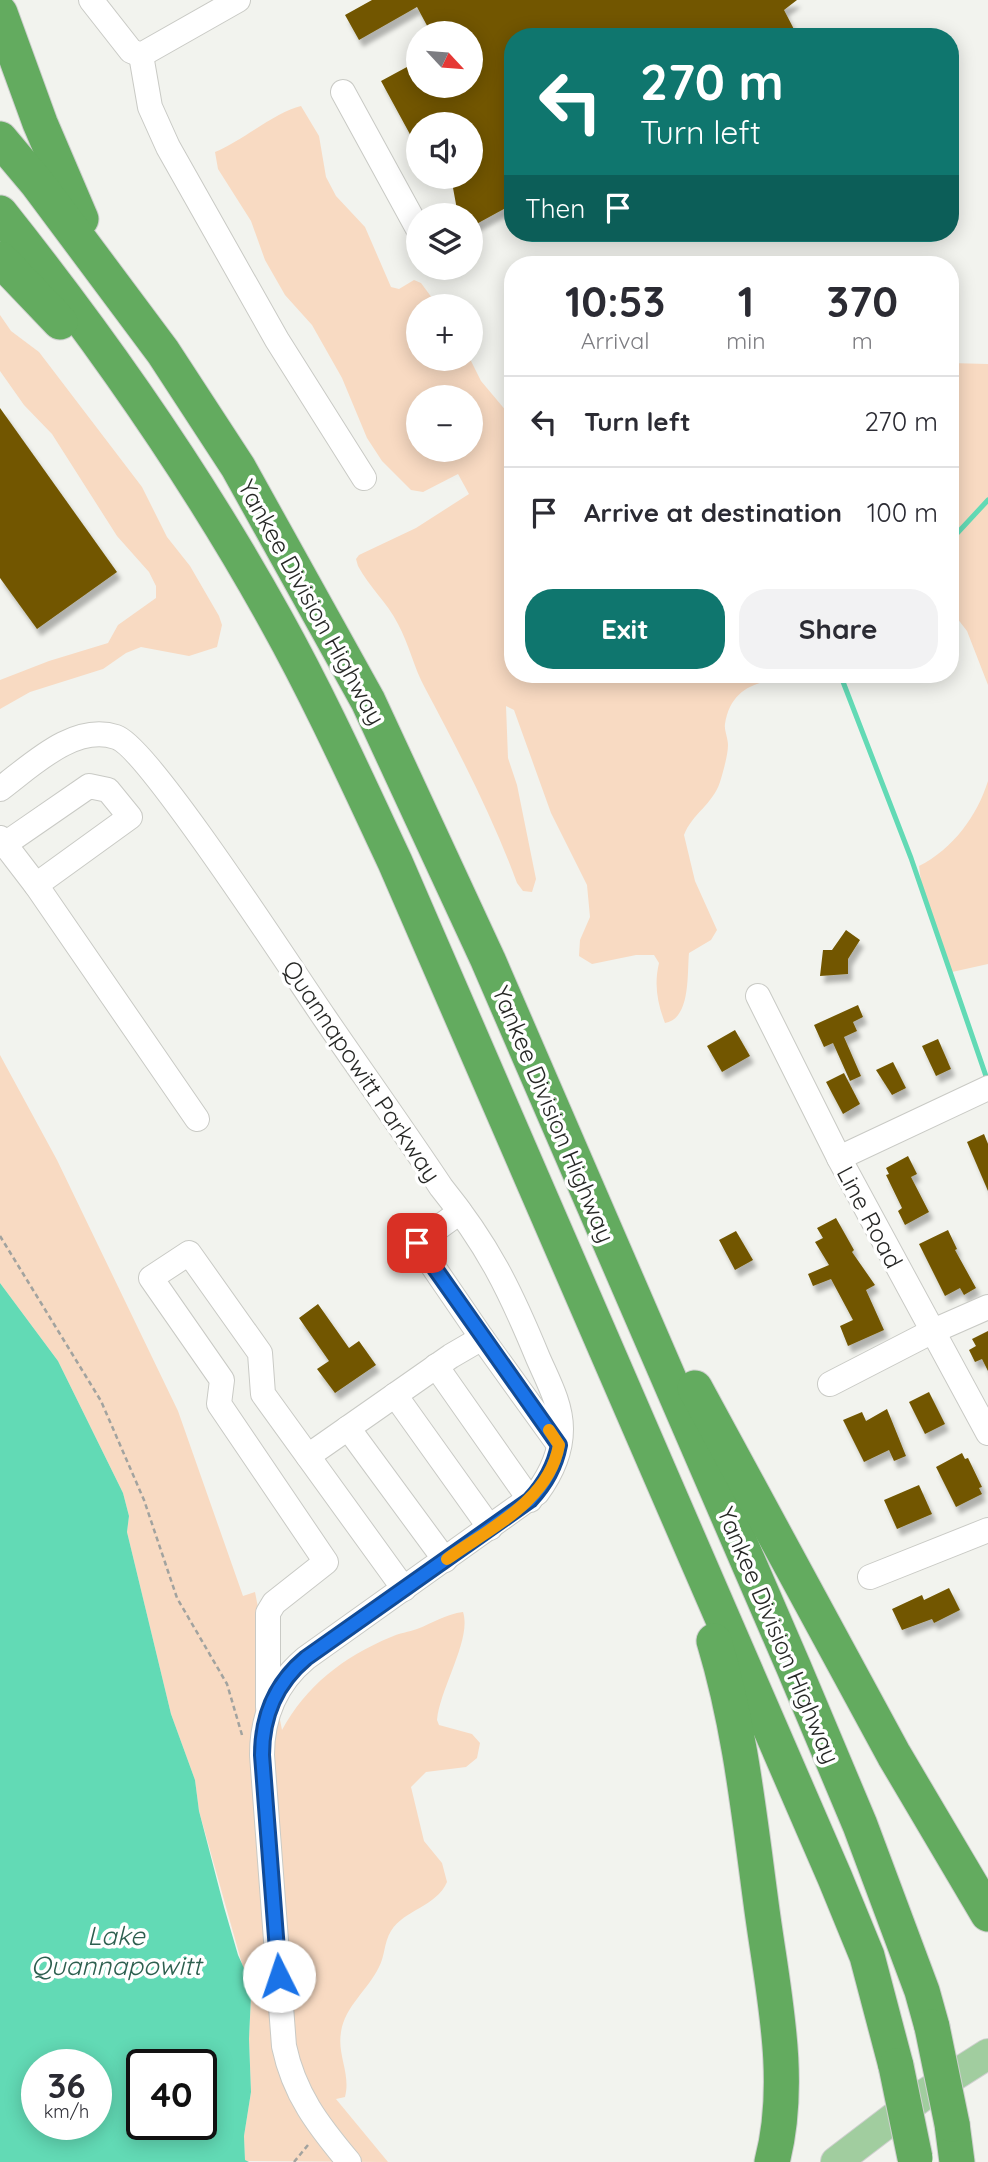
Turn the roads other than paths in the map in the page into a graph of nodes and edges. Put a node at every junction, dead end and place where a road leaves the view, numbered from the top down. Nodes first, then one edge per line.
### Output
1 (91, 0) edge
2 (238, 0) edge
3 (0, 12) edge
4 (141, 55) junction
5 (343, 92) dead end
6 (0, 139) edge
7 (406, 207) edge
8 (0, 213) edge
9 (0, 259) edge
10 (108, 276) junction
11 (148, 413) junction
12 (364, 478) dead end
13 (0, 789) edge
14 (3, 841) edge
15 (36, 885) junction
16 (758, 996) dead end
17 (986, 1089) edge
18 (197, 1119) dead end
19 (839, 1158) junction
20 (576, 1168) junction
21 (460, 1212) junction
22 (988, 1307) edge
23 (931, 1332) junction
24 (482, 1338) junction
25 (436, 1366) junction
26 (261, 1369) junction
27 (222, 1380) junction
28 (830, 1384) dead end
29 (394, 1395) junction
30 (348, 1428) junction
31 (988, 1433) edge
32 (559, 1445) junction
33 (308, 1455) junction
34 (670, 1497) junction
35 (530, 1500) junction
36 (490, 1528) junction
37 (988, 1530) edge
38 (445, 1560) junction
39 (870, 1577) dead end
40 (404, 1589) junction
41 (268, 1711) junction
42 (988, 1914) edge
43 (988, 2054) edge
44 (915, 2160) edge
45 (349, 2162) edge
46 (772, 2162) edge
47 (836, 2162) edge
48 (957, 2162) edge

1 - 4 street
2 - 4 street
3 - 10 highway
4 - 12 street
5 - 7 street
6 - 10 highway, Yankee Division Highway
8 - 11 highway, Yankee Division Highway
9 - 11 highway
10 - 20 highway, Yankee Division Highway
11 - 34 highway, Yankee Division Highway
13 - 21 street, Quannapowitt Parkway
14 - 15 street
14 - 15 street
15 - 18 street
16 - 19 street, Line Road
17 - 19 street
19 - 23 street, Line Road
20 - 42 highway
20 - 48 highway, Yankee Division Highway, bridge
21 - 24 street
21 - 32 street, Quannapowitt Parkway
22 - 23 street
23 - 28 street
23 - 31 street, Line Road
24 - 25 street
24 - 32 street
25 - 29 street
25 - 35 street
26 - 27 street
26 - 27 street
26 - 33 street
27 - 41 street
29 - 30 street
29 - 36 street
30 - 33 street
30 - 38 street
32 - 35 street, Quannapowitt Parkway
33 - 40 street
34 - 44 highway, Yankee Division Highway, bridge
34 - 46 highway
35 - 36 street, Quannapowitt Parkway
36 - 38 street, Quannapowitt Parkway
37 - 39 street
38 - 40 street, Quannapowitt Parkway
40 - 41 street, Quannapowitt Parkway
41 - 45 street, Quannapowitt Parkway
43 - 47 main road

